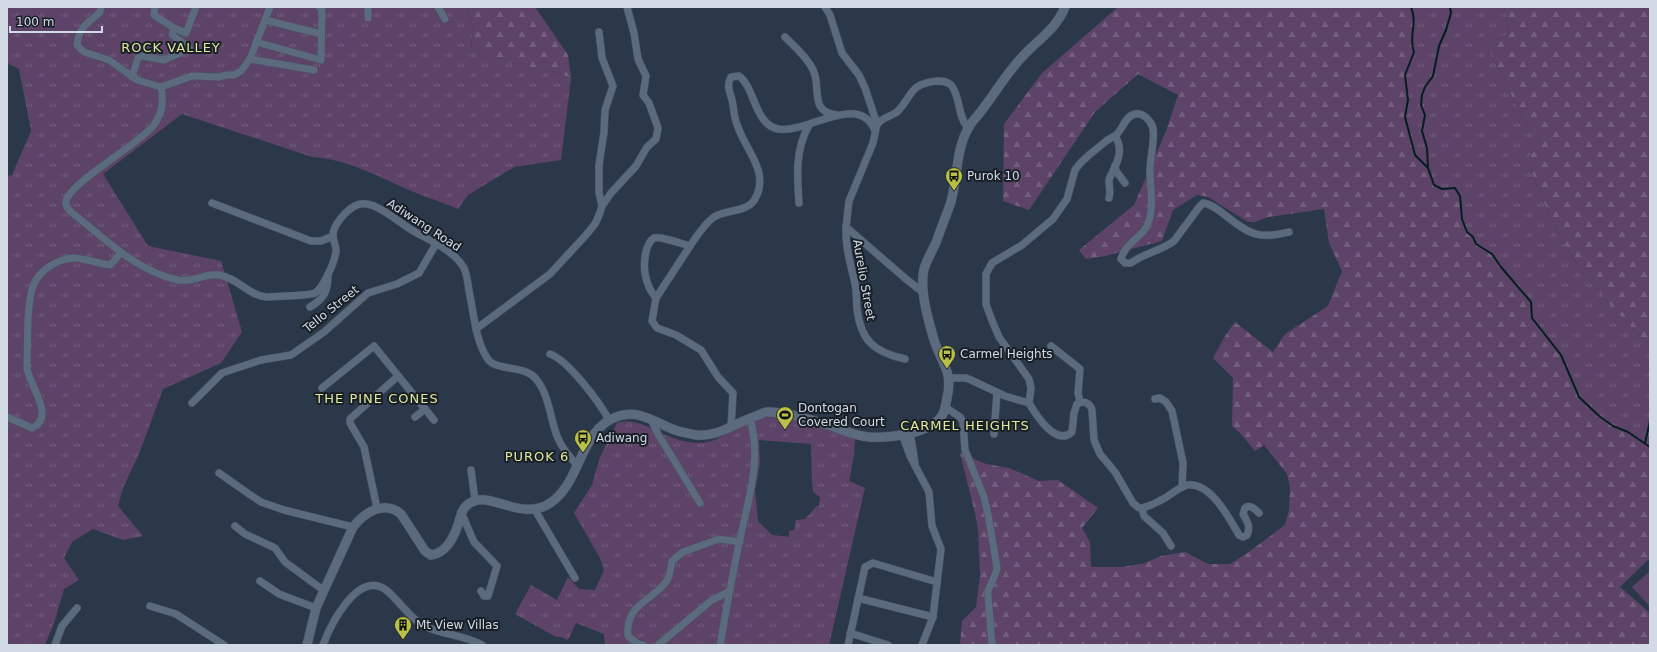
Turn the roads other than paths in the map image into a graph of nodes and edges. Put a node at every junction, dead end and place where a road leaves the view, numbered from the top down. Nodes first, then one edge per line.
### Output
1 (101, 7) edge
2 (155, 7) edge
3 (270, 7) edge
4 (319, 7) edge
5 (368, 7) edge
6 (438, 7) edge
7 (627, 7) edge
8 (825, 7) edge
9 (1065, 7) edge
10 (195, 8) edge
11 (368, 18) dead end
12 (444, 19) dead end
13 (265, 20) junction
14 (174, 28) junction
15 (599, 32) dead end
16 (321, 34) junction
17 (785, 37) dead end
18 (256, 42) junction
19 (250, 58) junction
20 (314, 70) dead end
21 (132, 77) junction
22 (162, 87) junction
23 (837, 115) junction
24 (809, 125) junction
25 (876, 128) junction
26 (968, 128) junction
27 (1115, 136) junction
28 (1115, 166) junction
29 (1125, 182) dead end
30 (1109, 198) dead end
31 (212, 203) dead end
32 (799, 203) dead end
33 (602, 206) junction
34 (846, 227) junction
35 (1289, 232) dead end
36 (333, 236) junction
37 (436, 244) junction
38 (690, 246) junction
39 (120, 252) junction
40 (328, 274) junction
41 (924, 293) junction
42 (656, 298) junction
43 (310, 307) dead end
44 (476, 329) junction
45 (1051, 346) dead end
46 (550, 354) dead end
47 (905, 359) dead end
48 (398, 376) junction
49 (950, 378) junction
50 (322, 388) dead end
51 (997, 393) junction
52 (1155, 399) dead end
53 (1080, 402) junction
54 (192, 403) dead end
55 (1029, 404) junction
56 (945, 407) junction
57 (425, 409) junction
58 (7, 417) edge
59 (415, 417) dead end
60 (750, 418) junction
61 (651, 419) junction
62 (434, 420) dead end
63 (609, 420) junction
64 (731, 427) junction
65 (906, 433) junction
66 (994, 434) dead end
67 (577, 465) junction
68 (471, 470) dead end
69 (218, 473) dead end
70 (1182, 486) junction
71 (475, 500) junction
72 (700, 503) dead end
73 (377, 508) junction
74 (1142, 508) junction
75 (535, 510) junction
76 (461, 512) junction
77 (1260, 513) dead end
78 (235, 526) dead end
79 (353, 527) junction
80 (740, 542) junction
81 (1171, 546) dead end
82 (575, 578) dead end
83 (260, 581) dead end
84 (937, 582) junction
85 (323, 590) junction
86 (730, 590) junction
87 (481, 591) dead end
88 (858, 598) junction
89 (150, 606) dead end
90 (77, 608) dead end
91 (316, 608) junction
92 (932, 617) junction
93 (850, 633) junction
94 (55, 645) edge
95 (224, 645) edge
96 (307, 645) edge
97 (323, 645) edge
98 (482, 645) edge
99 (643, 645) edge
100 (658, 645) edge
101 (720, 645) edge
102 (848, 645) edge
103 (888, 645) edge
104 (918, 645) edge
105 (922, 645) edge
106 (992, 645) edge

1 - 21 street
2 - 14 street
3 - 13 street
4 - 16 street
5 - 11 street
6 - 12 street
7 - 33 street
8 - 25 street
9 - 26 street
10 - 14 street
13 - 16 street
13 - 18 street
14 - 21 street
15 - 33 street
16 - 18 street
17 - 23 street
18 - 19 street
19 - 20 street
19 - 22 street
21 - 22 street
22 - 39 street
23 - 24 street
23 - 25 street
24 - 32 street
24 - 38 street
25 - 26 street
25 - 34 street, Aurelio Street
26 - 41 street
27 - 28 street
27 - 35 street
27 - 55 street
28 - 29 street
28 - 30 street
31 - 36 street
33 - 44 street
34 - 41 street, Aurelio Street
34 - 47 street, Aurelio Street
36 - 37 street, Adiwang Road
36 - 40 street
37 - 44 street, Adiwang Road
37 - 54 street, Tello Street
38 - 42 street
38 - 42 street
39 - 40 street
39 - 58 street
40 - 43 street
41 - 49 street
42 - 64 street
44 - 67 street, Adiwang Road
45 - 53 street
46 - 63 street
48 - 50 street
48 - 57 street
48 - 73 street
49 - 51 street
49 - 56 street
51 - 55 street
51 - 66 street
52 - 70 street
53 - 55 street
53 - 74 street
56 - 65 street
56 - 106 street
57 - 59 street
57 - 62 street
60 - 64 street
60 - 65 street
60 - 80 street
61 - 63 street
61 - 64 street
61 - 72 street
63 - 67 street
65 - 84 street
67 - 75 street
68 - 71 street
69 - 79 street
70 - 74 street
70 - 77 street
71 - 75 street
71 - 76 street
73 - 76 street
73 - 79 street
74 - 81 street
75 - 82 street
76 - 87 street
78 - 85 street
79 - 85 street
80 - 86 street
80 - 99 street
83 - 91 street
84 - 88 street
84 - 92 street
85 - 91 street
86 - 100 street
86 - 101 street
88 - 92 street
88 - 93 street
89 - 95 street
90 - 94 street
91 - 96 street
92 - 104 street
92 - 105 street
93 - 102 street
93 - 103 street
97 - 98 street

